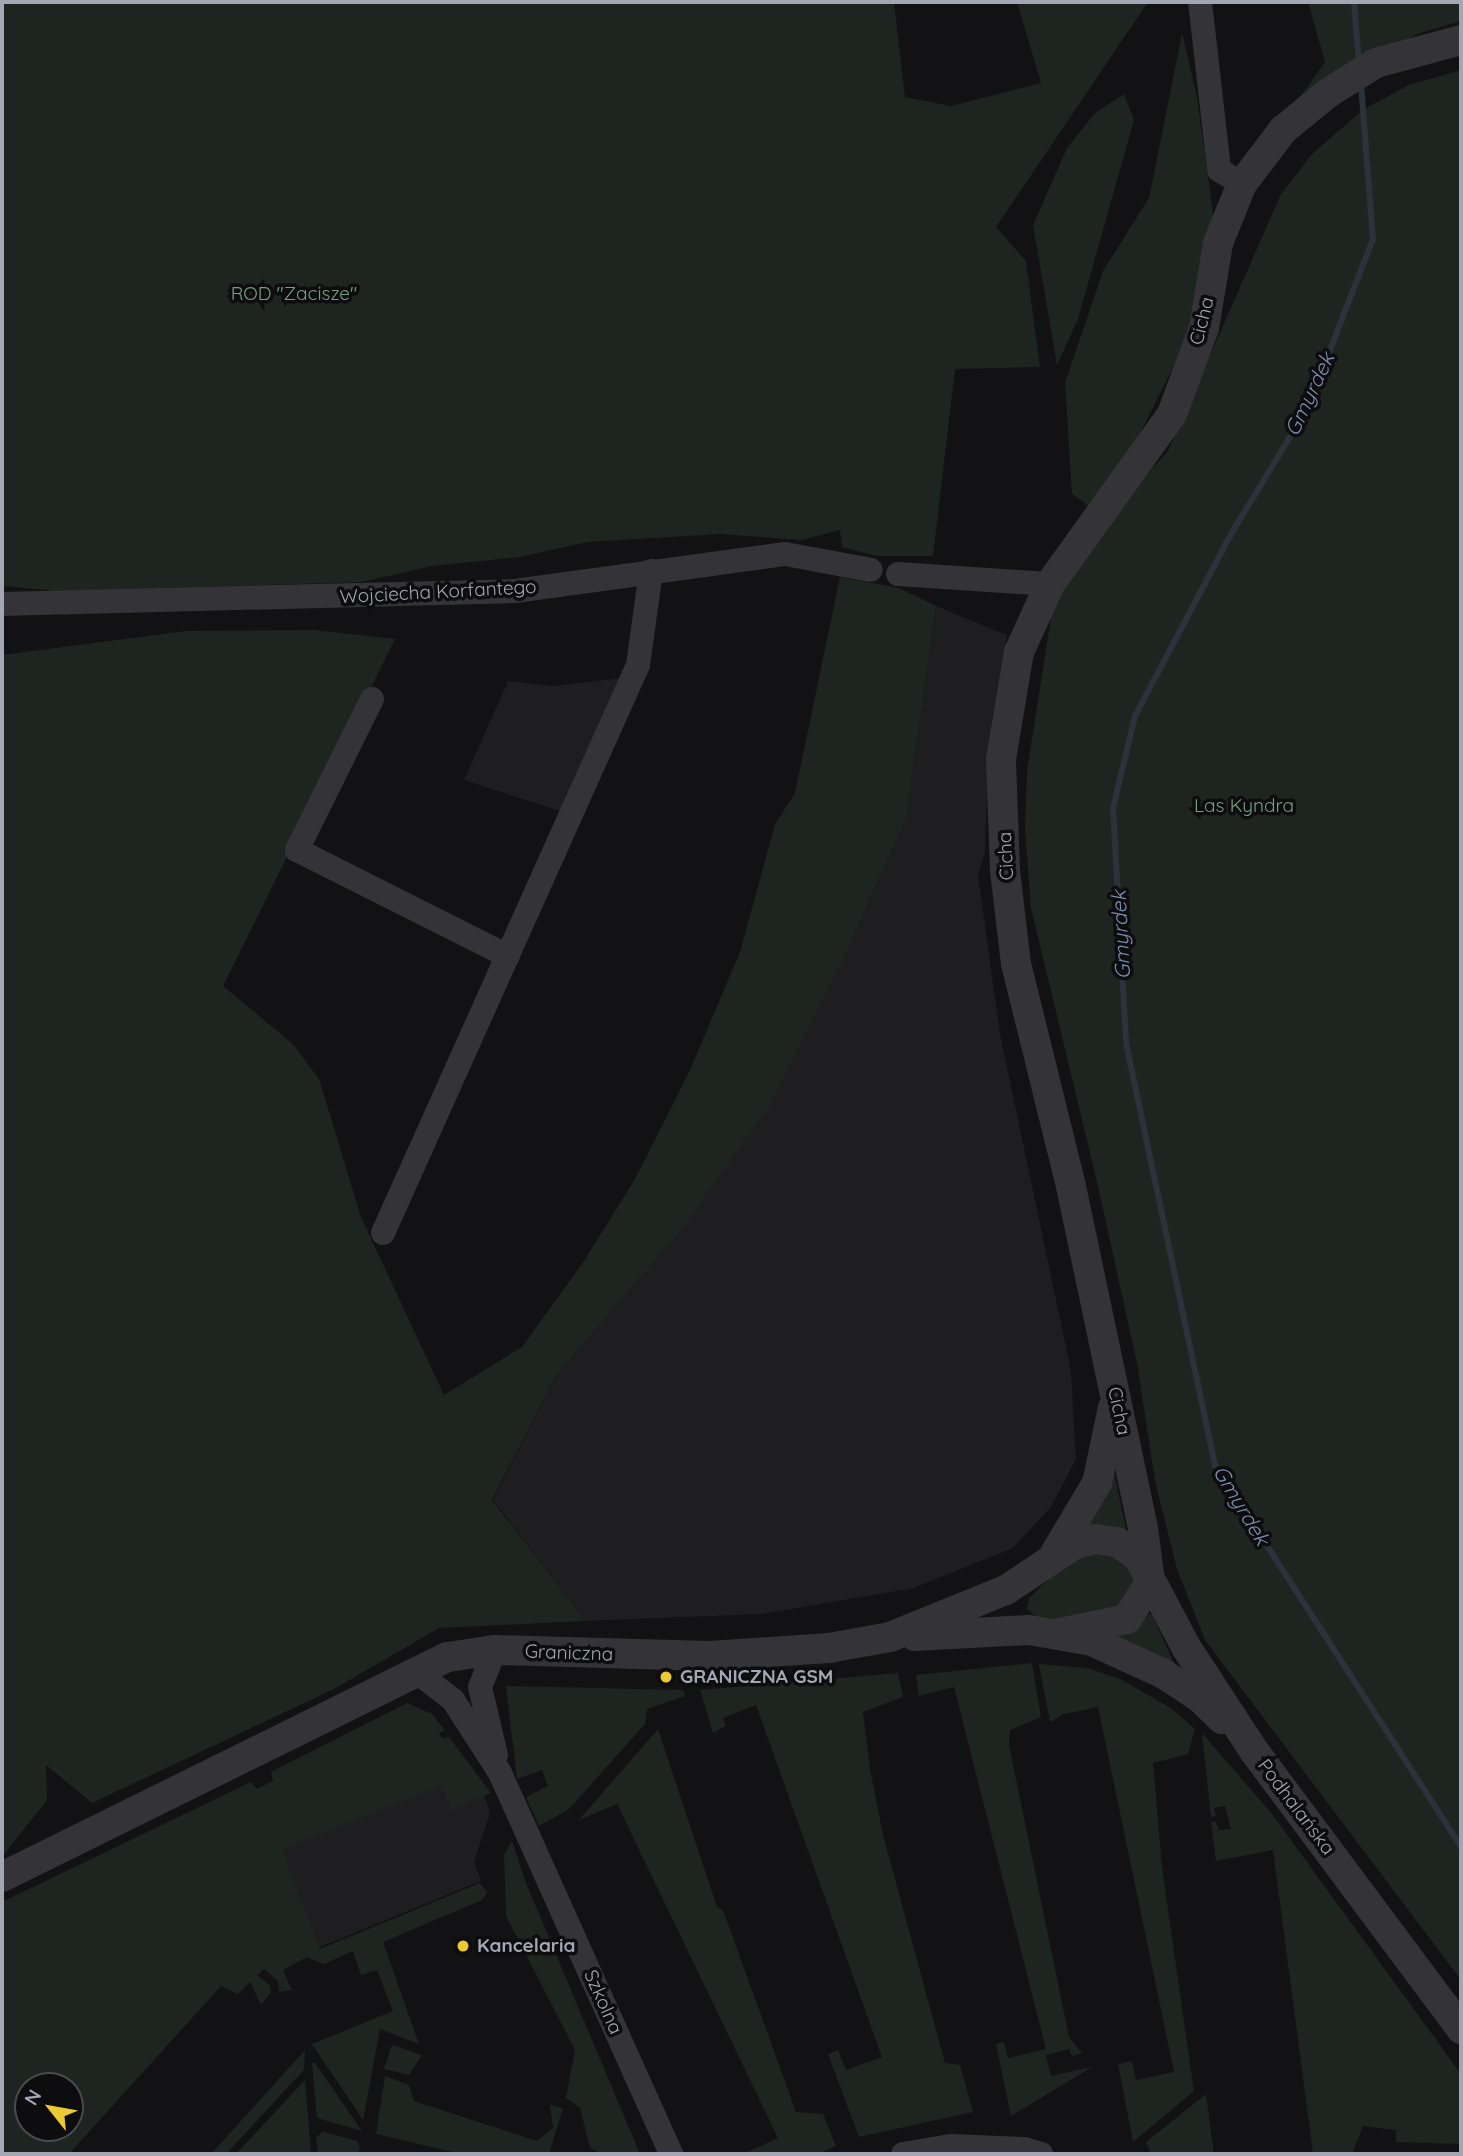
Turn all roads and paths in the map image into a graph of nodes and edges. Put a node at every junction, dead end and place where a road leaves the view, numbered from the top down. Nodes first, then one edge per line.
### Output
1 (1200, 2) edge
2 (1461, 40) edge
3 (1242, 184) junction
4 (651, 570) junction
5 (871, 570) dead end
6 (898, 573) dead end
7 (1050, 584) junction
8 (2, 604) edge
9 (372, 699) dead end
10 (508, 956) junction
11 (383, 1233) dead end
12 (1116, 1394) junction
13 (1052, 1558) junction
14 (1150, 1572) junction
15 (1006, 1590) junction
16 (1012, 1631) junction
17 (1059, 1633) junction
18 (890, 1637) junction
19 (495, 1650) junction
20 (417, 1672) junction
21 (1254, 1751) junction
22 (500, 1773) junction
23 (2, 1877) edge
24 (1461, 2029) edge
25 (671, 2154) edge
26 (903, 2154) edge
27 (1041, 2154) edge

1 - 3 street
2 - 3 street, Cicha
3 - 7 street, Cicha
4 - 5 street, Wojciecha Korfantego
4 - 8 street, Wojciecha Korfantego
4 - 10 street
6 - 7 street
7 - 12 street, Cicha
9 - 10 street
10 - 11 street
12 - 13 street
12 - 14 street, Cicha
13 - 14 street, Graniczna
13 - 15 street, Graniczna
14 - 17 street
14 - 21 street, Podhalańska
15 - 16 street
15 - 18 street, Graniczna
16 - 17 street
16 - 18 street
17 - 21 street
18 - 19 street, Graniczna
19 - 20 street, Graniczna
19 - 22 street, Szkolna
20 - 22 street, Szkolna
20 - 23 street, Graniczna
21 - 24 street, Podhalańska
22 - 25 street, Szkolna
26 - 27 street

